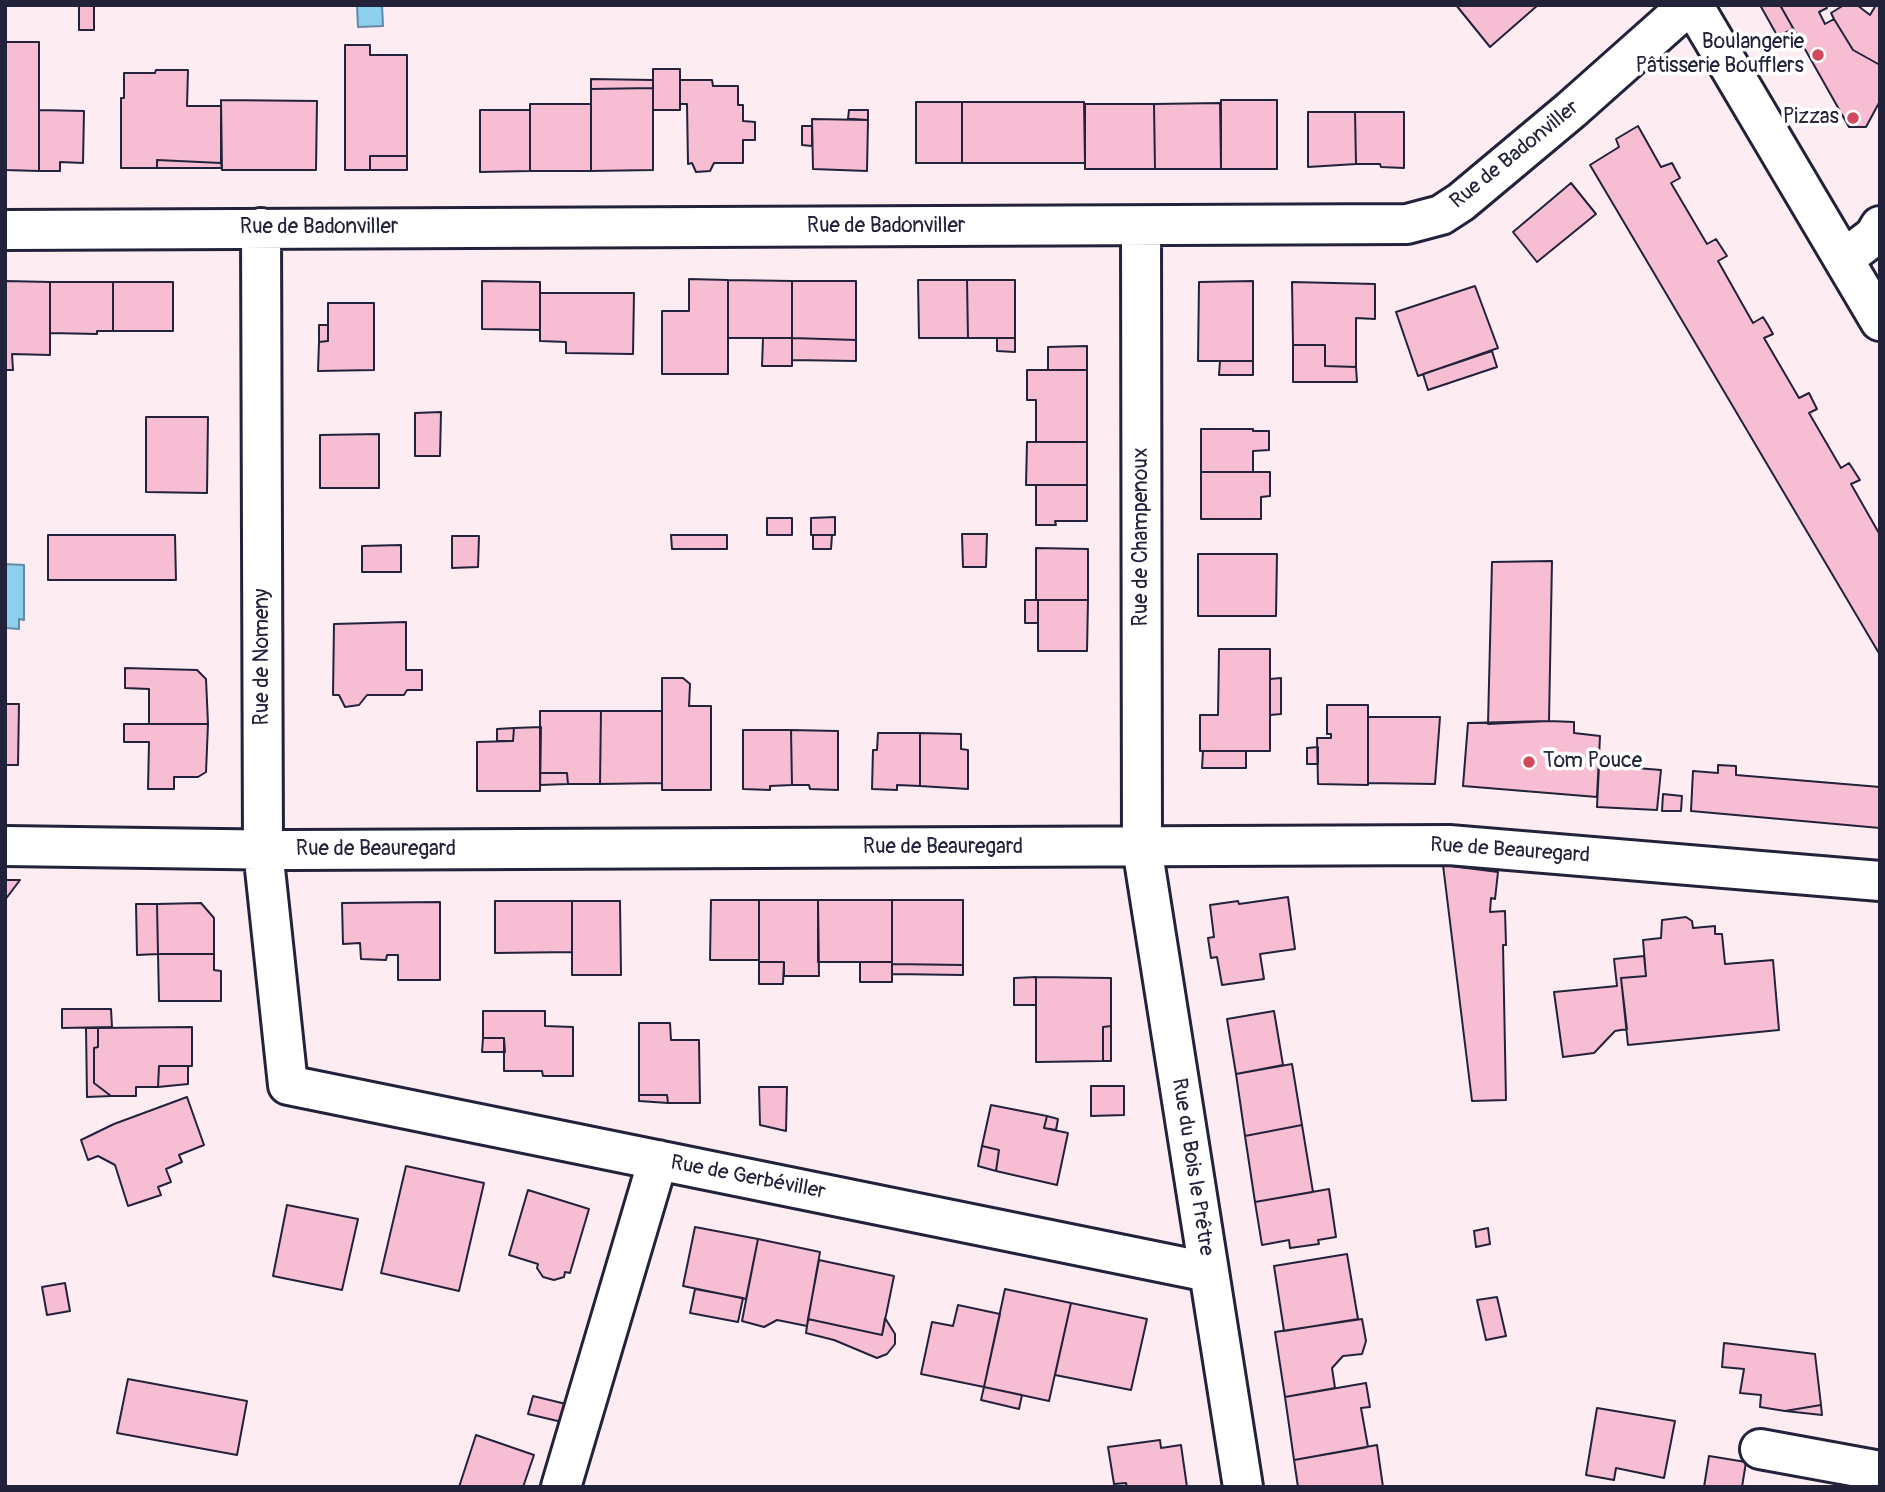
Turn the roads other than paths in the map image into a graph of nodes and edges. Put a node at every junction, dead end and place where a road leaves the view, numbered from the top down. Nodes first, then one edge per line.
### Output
1 (1691, 5) edge
2 (1880, 226) edge
3 (1141, 227) junction
4 (261, 228) junction
5 (5, 230) edge
6 (1844, 259) junction
7 (1880, 321) edge
8 (5, 846) edge
9 (1142, 847) junction
10 (263, 850) junction
11 (1880, 881) edge
12 (288, 1085) joint
13 (658, 1160) junction
14 (1208, 1272) junction
15 (1760, 1449) dead end
16 (1880, 1471) edge
17 (561, 1487) edge
18 (1243, 1487) edge

1 - 3 street, Rue de Badonviller
1 - 6 street
2 - 6 street
3 - 4 street, Rue de Badonviller
3 - 9 street, Rue de Champenoux
4 - 5 street, Rue de Badonviller
4 - 10 street, Rue de Nomeny
6 - 7 street
8 - 10 street, Rue de Beauregard
9 - 10 street, Rue de Beauregard
9 - 11 street, Rue de Beauregard
9 - 14 street, Rue du Bois le Prêtre
10 - 12 street, Rue de Nomeny
12 - 13 street, Rue de Gerbéviller
13 - 14 street, Rue de Gerbéviller
13 - 17 street
14 - 18 street, Rue du Bois le Prêtre
15 - 16 street

